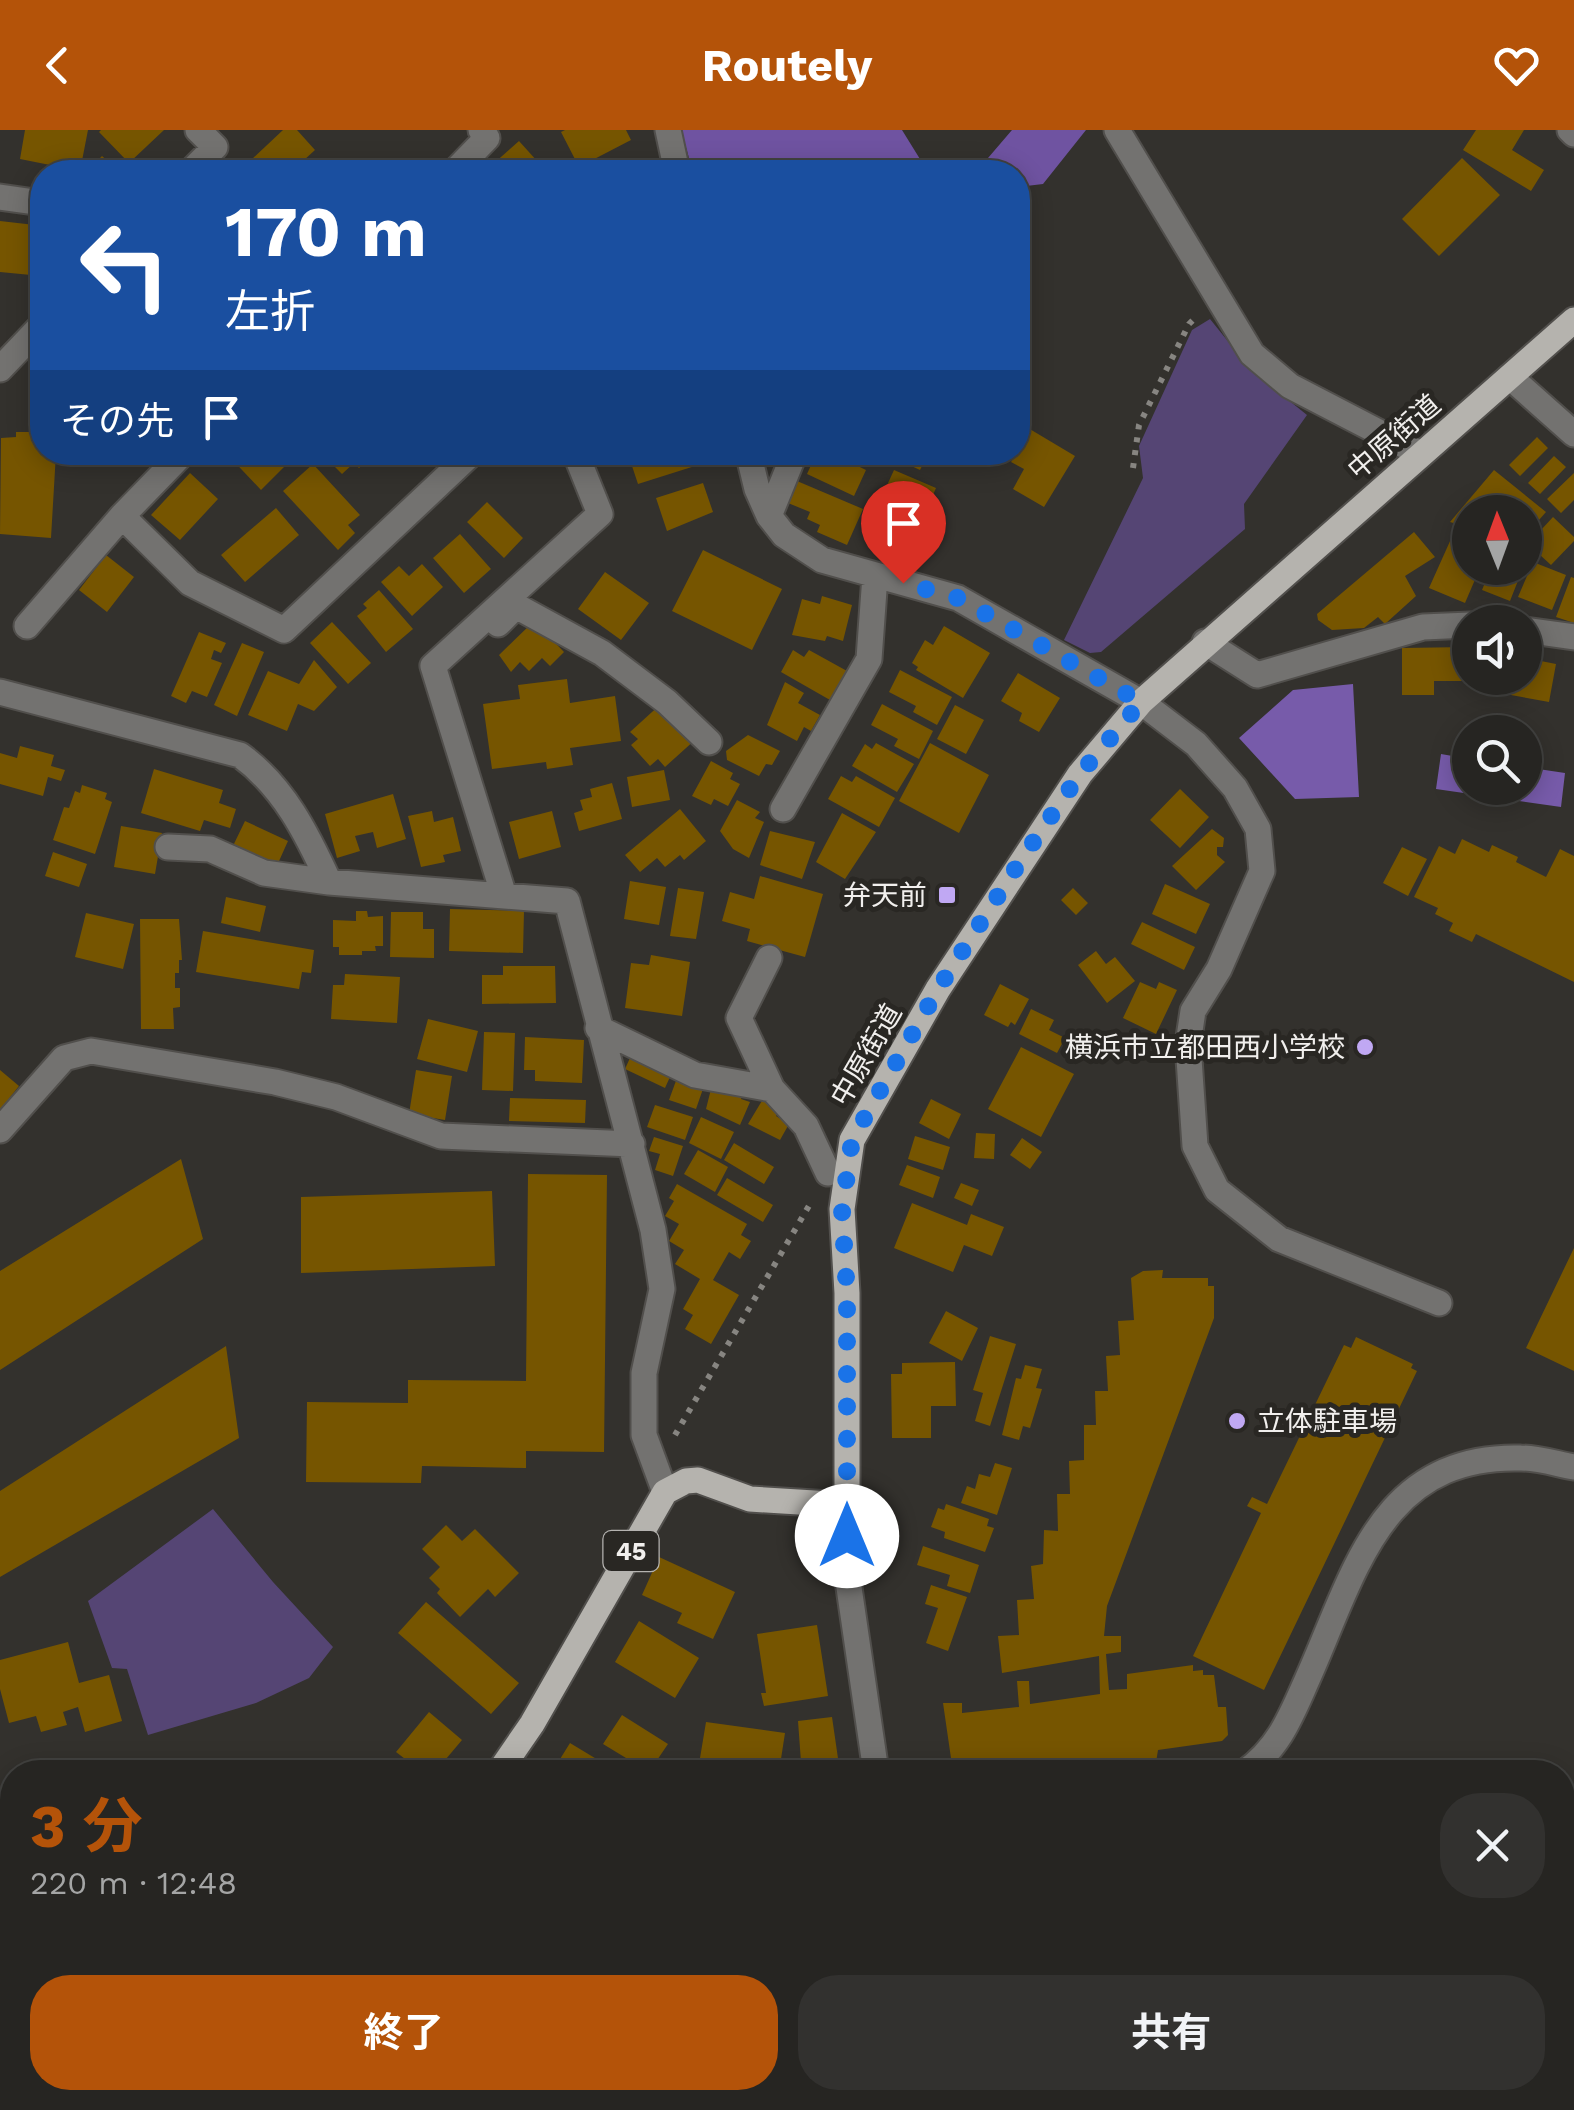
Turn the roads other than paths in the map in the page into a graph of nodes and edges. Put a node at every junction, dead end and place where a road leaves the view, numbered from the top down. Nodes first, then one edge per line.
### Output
1 (481, 130) edge
2 (668, 130) edge
3 (1117, 130) edge
4 (215, 136) edge
5 (198, 160) edge
6 (466, 160) edge
7 (674, 160) edge
8 (0, 197) edge
9 (30, 201) edge
10 (1574, 320) edge
11 (30, 338) edge
12 (0, 369) edge
13 (1510, 377) junction
14 (1574, 434) edge
15 (1419, 453) junction
16 (171, 465) edge
17 (459, 465) edge
18 (580, 465) edge
19 (751, 465) edge
20 (790, 465) edge
21 (122, 516) junction
22 (769, 516) junction
23 (875, 576) junction
24 (27, 626) dead end
25 (1452, 626) edge
26 (1542, 632) edge
27 (1574, 636) edge
28 (1205, 642) junction
29 (437, 683) junction
30 (0, 692) edge
31 (1141, 702) junction
32 (709, 742) dead end
33 (783, 809) dead end
34 (168, 846) dead end
35 (329, 882) junction
36 (504, 896) junction
37 (769, 958) dead end
38 (598, 1028) junction
39 (772, 1090) junction
40 (0, 1130) edge
41 (632, 1144) junction
42 (828, 1173) road end
43 (1438, 1303) dead end
44 (1574, 1467) edge
45 (665, 1492) junction
46 (847, 1506) junction
47 (507, 1760) edge
48 (874, 1760) edge
49 (1257, 1760) edge

1 - 6 street
2 - 7 street
3 - 15 street
4 - 5 street
8 - 9 street
10 - 13 main road, 中原街道
11 - 12 street
13 - 14 street
13 - 15 main road, 中原街道
15 - 28 main road, 中原街道
16 - 21 street
17 - 21 street
18 - 29 street
19 - 22 street
20 - 22 street
21 - 24 street
22 - 23 street
23 - 31 street
23 - 33 street
25 - 28 street
26 - 27 street
28 - 31 main road, 中原街道
29 - 32 street
29 - 36 street
30 - 35 street
31 - 43 street
31 - 46 main road, 中原街道
34 - 35 street
35 - 36 street
36 - 38 street
37 - 39 street
38 - 39 street
38 - 41 street
39 - 42 street
40 - 41 street
41 - 45 street
44 - 49 street
45 - 46 main road, 45
45 - 47 main road, 45
46 - 48 street

